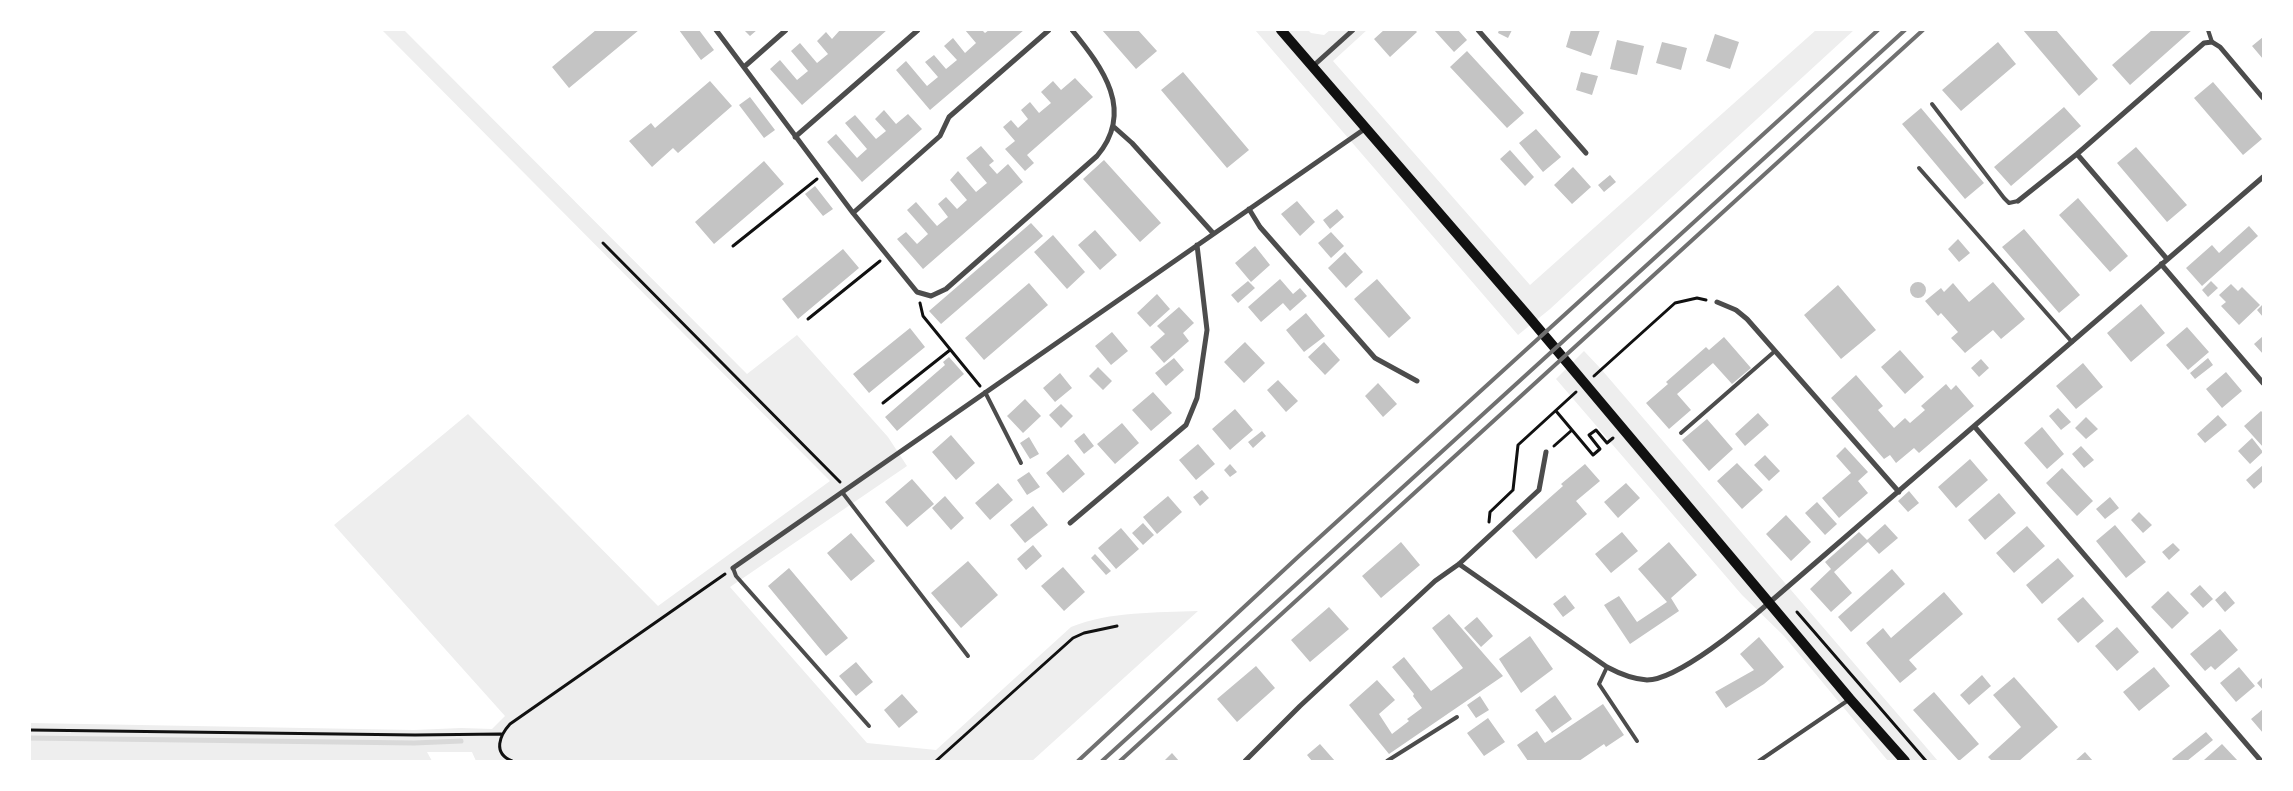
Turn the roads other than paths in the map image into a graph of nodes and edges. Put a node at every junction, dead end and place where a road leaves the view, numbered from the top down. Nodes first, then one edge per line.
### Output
1 (716, 30) edge
2 (786, 30) edge
3 (918, 30) edge
4 (1049, 30) edge
5 (1072, 30) edge
6 (1281, 30) edge
7 (1353, 30) edge
8 (1478, 30) edge
9 (2208, 30) edge
10 (2212, 42) junction
11 (744, 67) junction
12 (1312, 67) junction
13 (2263, 98) edge
14 (1932, 104) dead end
15 (1114, 127) junction
16 (1366, 128) junction
17 (795, 137) junction
18 (1586, 152) dead end
19 (2076, 154) junction
20 (1919, 168) dead end
21 (2263, 177) edge
22 (2018, 201) joint
23 (1249, 208) junction
24 (853, 213) junction
25 (1213, 234) junction
26 (1197, 245) junction
27 (2167, 259) junction
28 (2161, 264) junction
29 (1717, 302) road end
30 (2072, 342) junction
31 (1775, 351) junction
32 (1417, 381) dead end
33 (2263, 383) edge
34 (985, 392) junction
35 (1974, 426) junction
36 (1681, 433) dead end
37 (1546, 452) road end
38 (1021, 464) dead end
39 (844, 490) junction
40 (1899, 492) junction
41 (1070, 523) dead end
42 (1459, 564) junction
43 (733, 568) joint
44 (1770, 602) junction
45 (968, 656) dead end
46 (1607, 667) junction
47 (1850, 699) junction
48 (1457, 717) dead end
49 (869, 726) dead end
50 (1637, 741) dead end
51 (1245, 761) edge
52 (1387, 761) edge
53 (1759, 761) edge
54 (1905, 761) edge
55 (2261, 761) edge

1 - 11 street
2 - 11 street
3 - 17 street
4 - 24 street
5 - 15 street
6 - 12 main road
7 - 12 street
8 - 18 street
9 - 10 lane
10 - 13 street
10 - 19 street
11 - 17 street
12 - 16 main road
14 - 22 lane
15 - 24 street
15 - 25 street
16 - 23 street
16 - 44 main road
17 - 24 street
19 - 22 street
19 - 27 street
20 - 30 lane
21 - 27 street
23 - 25 street
23 - 32 street
25 - 26 street
26 - 34 street
26 - 41 street
27 - 28 street
28 - 30 street
28 - 33 street
29 - 31 street
30 - 35 street
31 - 36 lane
31 - 40 street
34 - 38 lane
34 - 39 street
35 - 40 street
35 - 55 street
37 - 42 street
39 - 43 street
39 - 45 lane
40 - 44 street
42 - 46 street
42 - 51 street
43 - 49 lane
44 - 46 street
44 - 47 main road
46 - 50 lane
47 - 53 lane
47 - 54 main road
48 - 52 lane

